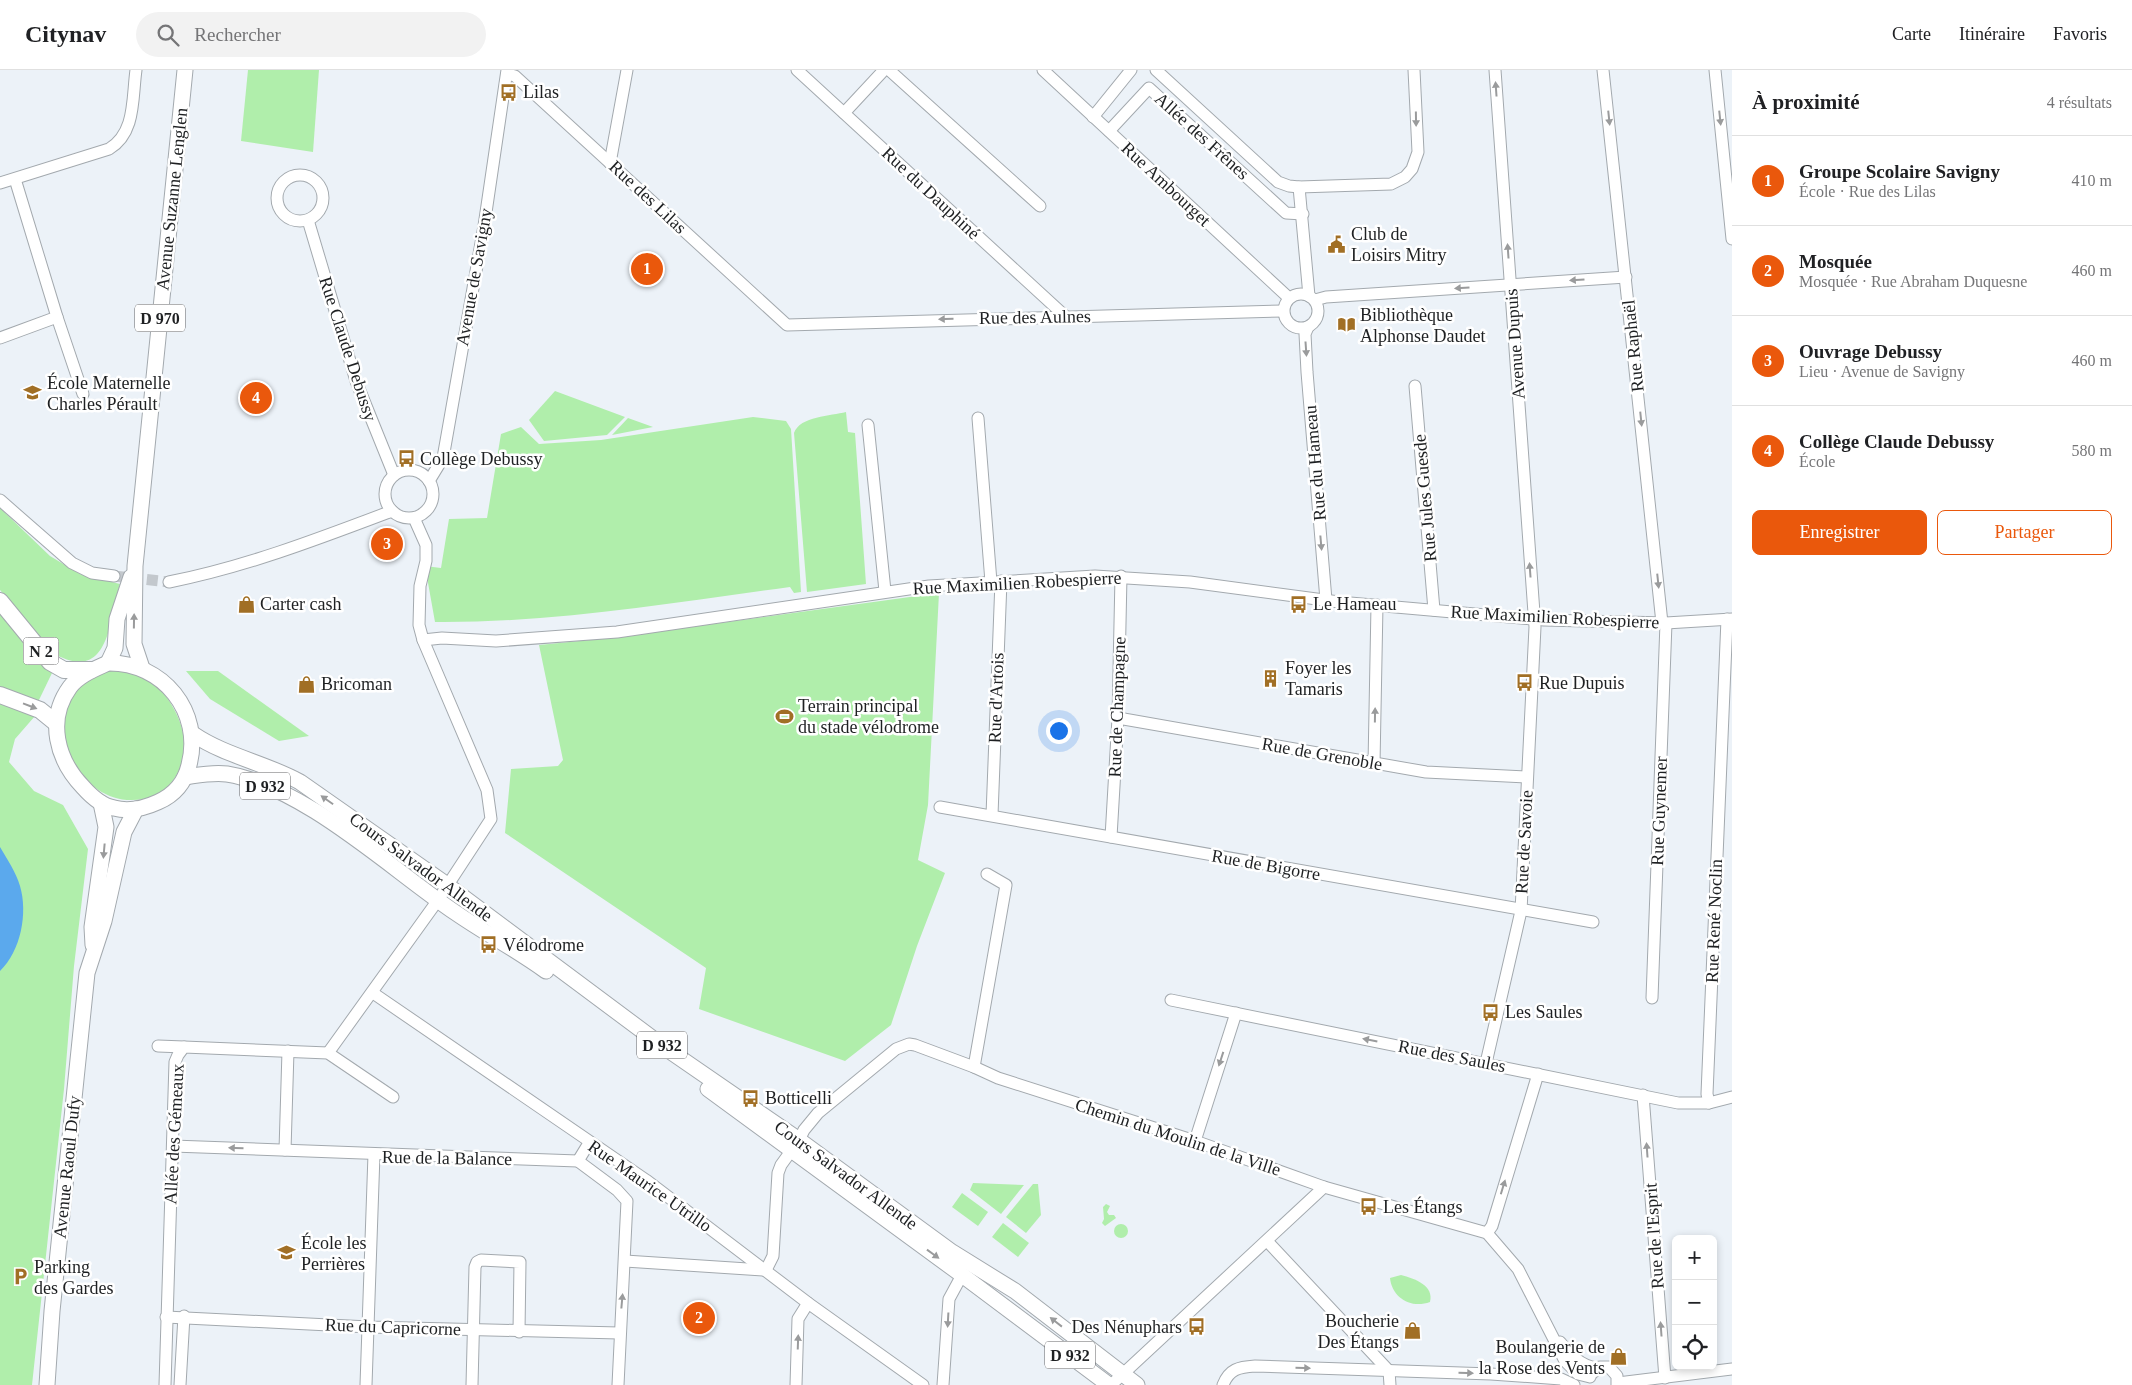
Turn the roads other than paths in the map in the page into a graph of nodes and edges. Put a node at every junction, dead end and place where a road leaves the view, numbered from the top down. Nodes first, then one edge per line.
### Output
1 (136, 70) edge
2 (185, 70) edge
3 (627, 70) edge
4 (797, 70) edge
5 (884, 70) edge
6 (888, 70) edge
7 (1043, 70) edge
8 (1156, 70) edge
9 (1414, 70) edge
10 (1495, 70) edge
11 (1603, 70) edge
12 (1714, 70) edge
13 (507, 72) edge
14 (1126, 72) edge
15 (844, 113) junction
16 (1093, 117) junction
17 (1109, 131) junction
18 (610, 163) junction
19 (14, 179) junction
20 (0, 183) edge
21 (1299, 187) junction
22 (1040, 206) dead end
23 (1303, 214) junction
24 (308, 220) junction
25 (1732, 239) edge
26 (1626, 278) junction
27 (1510, 285) junction
28 (1289, 298) junction
29 (1312, 298) junction
30 (1283, 312) junction
31 (1065, 316) junction
32 (57, 317) junction
33 (786, 324) joint
34 (1308, 327) junction
35 (0, 338) edge
36 (1415, 386) dead end
37 (83, 394) dead end
38 (978, 418) dead end
39 (868, 425) dead end
40 (394, 475) junction
41 (429, 481) junction
42 (0, 500) edge
43 (392, 511) junction
44 (414, 518) junction
45 (135, 566) junction
46 (114, 576) tunnel mouth
47 (1121, 576) junction
48 (996, 581) junction
49 (168, 582) tunnel mouth
50 (885, 591) junction
51 (1326, 600) junction
52 (0, 601) edge
53 (1377, 605) junction
54 (1434, 610) junction
55 (1534, 618) junction
56 (1729, 619) edge
57 (1664, 623) junction
58 (423, 640) junction
59 (108, 663) junction
60 (142, 668) junction
61 (92, 670) junction
62 (0, 695) edge
63 (1118, 718) junction
64 (56, 723) junction
65 (193, 734) junction
66 (1374, 764) junction
67 (185, 777) junction
68 (1527, 777) junction
69 (102, 803) junction
70 (940, 807) dead end
71 (136, 809) junction
72 (992, 815) junction
73 (1111, 837) junction
74 (987, 874) dead end
75 (447, 885) junction
76 (438, 900) junction
77 (1521, 911) junction
78 (1593, 922) dead end
79 (93, 950) junction
80 (373, 992) junction
81 (1652, 998) dead end
82 (1172, 1000) dead end
83 (1236, 1013) junction
84 (158, 1046) dead end
85 (184, 1047) junction
86 (288, 1051) junction
87 (328, 1053) junction
88 (1486, 1063) junction
89 (974, 1067) junction
90 (1538, 1074) junction
91 (1643, 1095) junction
92 (393, 1097) dead end
93 (1732, 1097) edge
94 (1709, 1103) junction
95 (1195, 1141) junction
96 (589, 1142) junction
97 (173, 1146) junction
98 (796, 1146) junction
99 (285, 1150) junction
100 (374, 1154) junction
101 (578, 1161) junction
102 (1324, 1187) junction
103 (1487, 1233) junction
104 (1267, 1241) junction
105 (625, 1261) junction
106 (766, 1270) junction
107 (962, 1274) junction
108 (808, 1302) junction
109 (184, 1316) junction
110 (166, 1317) junction
111 (369, 1327) junction
112 (473, 1330) junction
113 (519, 1332) junction
114 (619, 1333) junction
115 (1732, 1369) edge
116 (1389, 1371) junction
117 (1122, 1374) junction
118 (1665, 1378) junction
119 (1589, 1380) edge
120 (1617, 1380) edge
121 (47, 1385) edge
122 (165, 1385) edge
123 (180, 1385) edge
124 (366, 1385) edge
125 (472, 1385) edge
126 (618, 1385) edge
127 (796, 1385) edge
128 (923, 1385) edge
129 (943, 1385) edge
130 (1110, 1385) edge
131 (1137, 1385) edge
132 (1223, 1385) edge
133 (1390, 1385) edge
134 (1574, 1385) edge

1 - 19 street
2 - 45 main road, Avenue Suzanne Lenglen / D 970
3 - 18 street
4 - 15 street, Rue du Dauphiné
5 - 15 street
6 - 22 street
7 - 16 street, Rue Ambourget
8 - 21 street
9 -> 21 street
27 -> 10 street, Avenue Dupuis
11 -> 26 street, Rue Raphaël
12 -> 25 street
13 - 18 street, Rue des Lilas
13 - 41 street, Avenue de Savigny
14 - 16 street
15 - 31 street, Rue du Dauphiné
16 - 17 street, Rue Ambourget
17 - 23 street, Allée des Frênes
17 - 28 street, Rue Ambourget
18 - 33 street, Rue des Lilas
19 - 20 street
19 - 32 street
21 - 23 street
23 - 29 street
24 - 24 street
24 - 40 street, Rue Claude Debussy
26 -> 27 street
26 -> 57 street, Rue Raphaël
27 -> 29 street
55 -> 27 street, Avenue Dupuis
28 - 29 street
28 - 30 street
29 - 34 street
30 - 31 street, Rue des Aulnes
30 - 34 street
31 -> 33 street, Rue des Aulnes
32 - 35 street
32 - 37 street
34 -> 51 street, Rue du Hameau
36 - 54 street, Rue Jules Guesde
38 - 48 street, Rue d'Artois
39 - 50 street
40 - 41 street
40 - 43 street
41 - 44 street
42 - 46 street
43 - 44 street
43 - 49 street
44 - 58 street
45 - 59 main road, Avenue Suzanne Lenglen / D 970
60 -> 45 main road, Avenue Suzanne Lenglen / D 970
47 - 48 street, Rue Maximilien Robespierre
47 - 51 street, Rue Maximilien Robespierre
47 - 63 street, Rue de Champagne
48 - 50 street, Rue Maximilien Robespierre
48 - 72 street, Rue d'Artois
50 - 58 street, Rue Maximilien Robespierre
51 - 53 street, Rue Maximilien Robespierre
52 - 61 highway, N 2
53 - 54 street, Rue Maximilien Robespierre
66 -> 53 street
54 - 55 street, Rue Maximilien Robespierre
55 - 57 street, Rue Maximilien Robespierre
55 - 68 street, Rue de Savoie
56 - 57 street, Rue Maximilien Robespierre
56 - 94 street, Rue René Noclin
57 - 81 street, Rue Guynemer
58 - 75 street
59 - 60 main road
59 - 61 main road
60 - 65 main road
61 - 64 main road
62 -> 64 highway
63 - 66 street, Rue de Grenoble
63 - 73 street, Rue de Champagne
64 - 69 main road
65 - 67 main road
75 -> 65 main road, Cours Salvador Allende / D 932
66 - 68 street, Rue de Grenoble
67 - 71 main road
67 - 76 main road, Cours Salvador Allende / D 932
68 - 77 street, Rue de Savoie
69 - 71 main road
69 -> 79 main road, Avenue Raoul Dufy
70 - 72 street, Rue de Bigorre
71 - 79 main road, Avenue Raoul Dufy
72 - 73 street, Rue de Bigorre
73 - 77 street, Rue de Bigorre
74 - 89 street
75 - 76 street
75 - 98 main road, Cours Salvador Allende / D 932
76 - 80 street
76 - 98 main road, Cours Salvador Allende / D 932
77 - 78 street, Rue de Bigorre
77 - 88 street, Rue de Savoie
79 - 121 main road, Avenue Raoul Dufy
80 - 87 street
80 - 96 street, Rue Maurice Utrillo
82 - 83 street, Rue des Saules
88 -> 83 street, Rue des Saules
83 -> 95 street
84 - 85 street
85 - 86 street, Allée des Gémeaux
85 - 97 street, Allée des Gémeaux
86 - 87 street, Allée des Gémeaux
86 - 99 street
87 - 92 street
88 - 90 street, Rue des Saules
89 - 95 street, Chemin du Moulin de la Ville
89 - 98 street, Chemin du Moulin de la Ville
90 - 91 street, Rue des Saules
103 -> 90 street
91 - 94 street, Rue des Saules
118 -> 91 street, Rue de l'Esprit
93 - 94 street, Rue des Saules
95 - 102 street, Chemin du Moulin de la Ville
96 - 101 street
96 - 106 street, Rue Maurice Utrillo
99 -> 97 street
97 - 110 street, Allée des Gémeaux
98 - 106 street
98 -> 107 main road, Cours Salvador Allende / D 932
117 -> 98 main road, Cours Salvador Allende / D 932
99 - 100 street
100 - 101 street, Rue de la Balance
100 - 111 street, Rue de la Balance
101 - 105 street
102 - 103 street, Chemin du Moulin de la Ville
102 - 104 street
103 - 119 street
104 - 116 street
104 - 117 street
105 - 106 street
114 -> 105 street
106 - 108 street, Rue Maurice Utrillo
107 -> 129 street
107 - 130 main road, Cours Salvador Allende / D 932
127 -> 108 street
108 - 128 street, Rue Maurice Utrillo
109 - 110 street, Rue du Capricorne
109 - 111 street, Rue du Capricorne
109 - 123 street
110 - 122 street, Allée des Gémeaux
111 - 112 street, Rue du Capricorne
111 - 124 street, Rue de la Balance
112 - 113 street, Rue du Capricorne
112 - 113 street
112 - 125 street
113 - 114 street, Rue du Capricorne
114 - 126 street
115 - 118 street
132 -> 116 street
116 - 133 street
116 -> 134 street
117 - 130 street
117 - 131 main road, D 932
118 - 120 street
119 - 120 street

